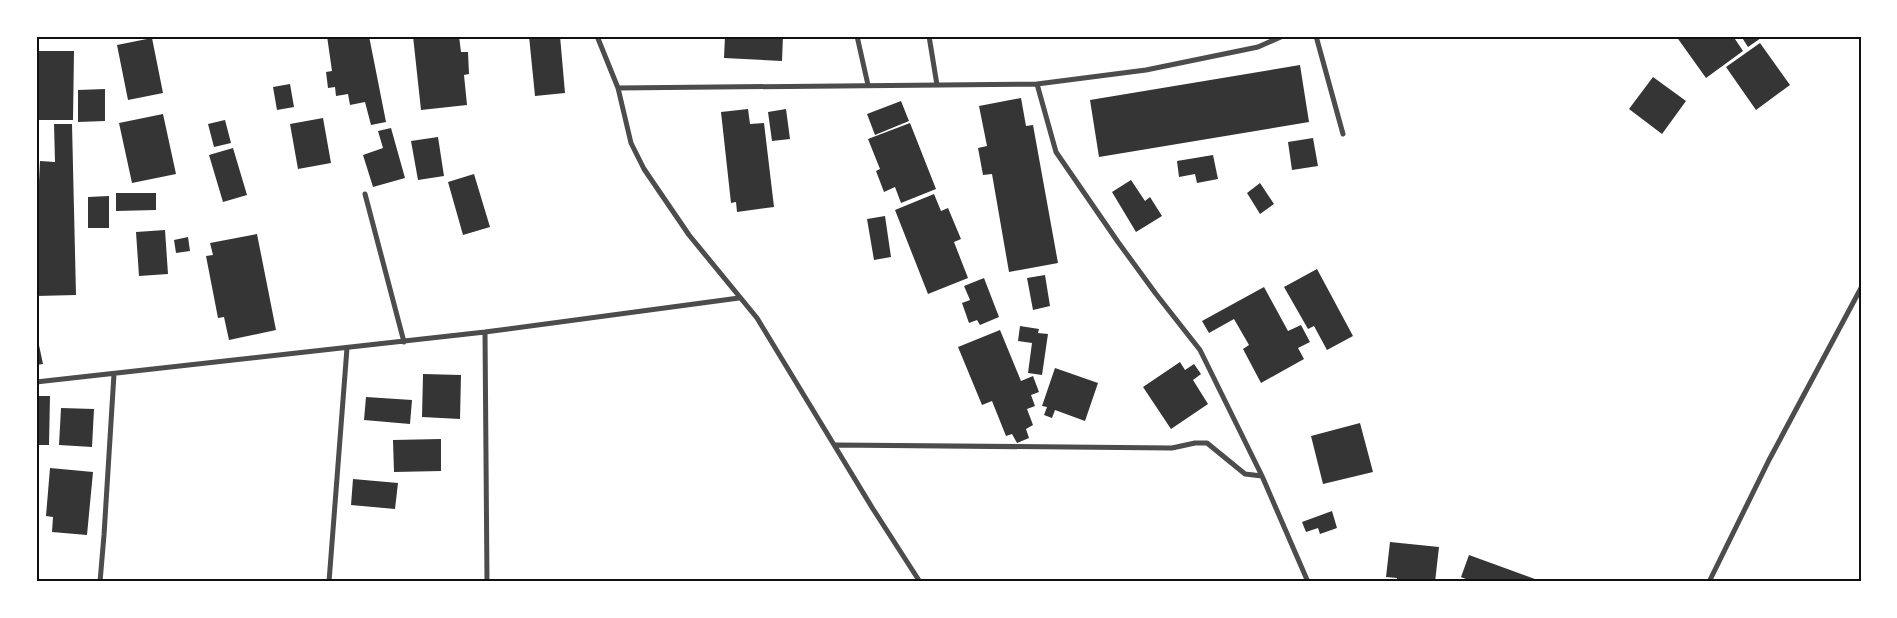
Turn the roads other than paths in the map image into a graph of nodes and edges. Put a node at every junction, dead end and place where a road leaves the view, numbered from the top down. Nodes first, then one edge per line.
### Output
1 (597, 36) edge
2 (857, 36) edge
3 (929, 36) edge
4 (1283, 36) edge
5 (1316, 36) edge
6 (1037, 84) junction
7 (868, 85) junction
8 (937, 85) junction
9 (618, 88) junction
10 (1343, 134) dead end
11 (365, 194) dead end
12 (1861, 288) edge
13 (739, 298) junction
14 (485, 332) junction
15 (404, 342) junction
16 (347, 348) junction
17 (114, 374) junction
18 (36, 382) edge
19 (836, 445) junction
20 (1262, 476) junction
21 (100, 582) edge
22 (329, 582) edge
23 (487, 582) edge
24 (920, 582) edge
25 (1308, 582) edge
26 (1709, 582) edge

1 - 9 street
2 - 7 street
3 - 8 street
4 - 6 street
5 - 10 street
6 - 8 street
6 - 20 street
7 - 8 street
7 - 9 street
9 - 13 street
11 - 15 street
12 - 26 street
13 - 14 street
13 - 19 street
14 - 15 street
14 - 23 street
15 - 16 street
16 - 17 street
16 - 22 street
17 - 18 street
17 - 21 street
19 - 20 street
19 - 24 street
20 - 25 street

